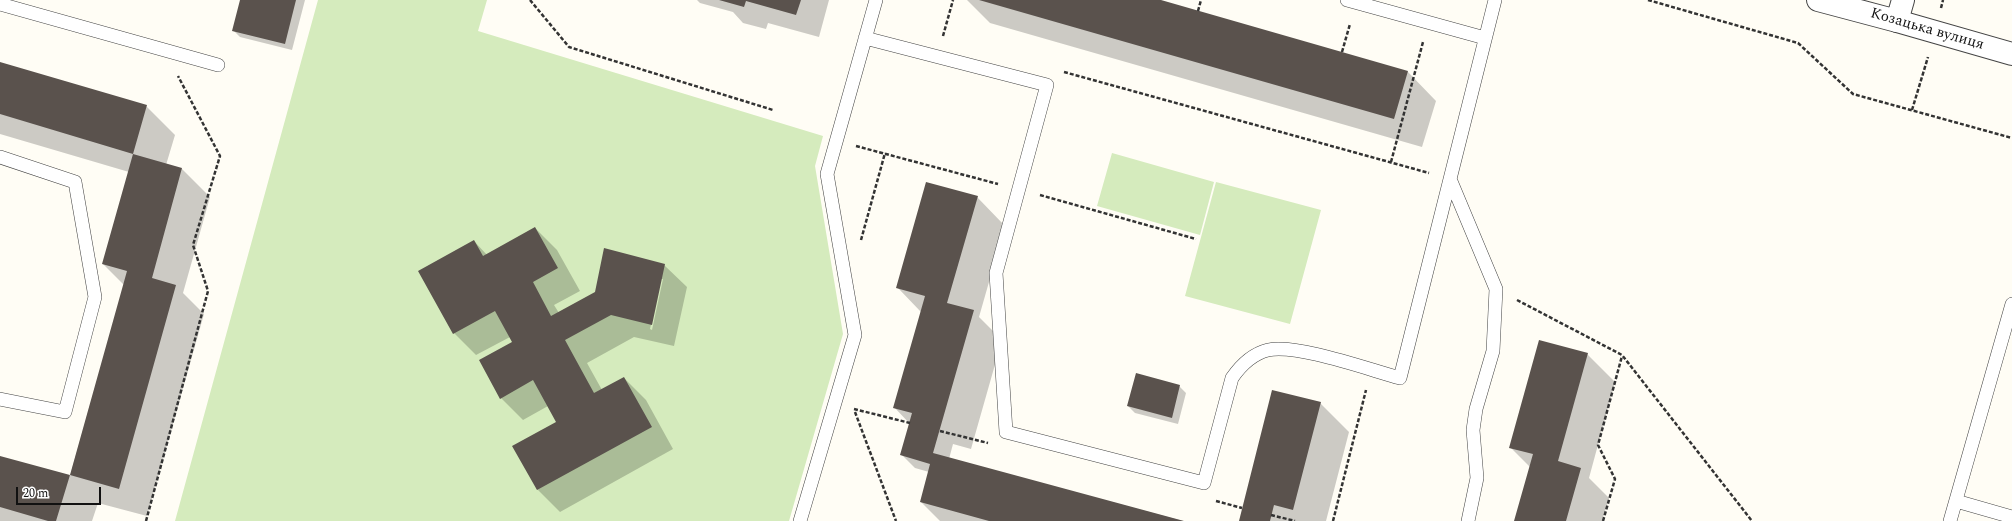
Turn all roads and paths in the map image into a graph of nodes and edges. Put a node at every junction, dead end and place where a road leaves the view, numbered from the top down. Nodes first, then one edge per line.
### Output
1 (530, 0) edge
2 (876, 0) edge
3 (953, 0) edge
4 (1201, 0) edge
5 (1495, 0) edge
6 (1648, 0) edge
7 (1818, 0) edge
8 (1903, 0) edge
9 (1352, 1) edge
10 (0, 4) edge
11 (1198, 10) dead end
12 (1897, 21) junction
13 (1428, 22) junction
14 (936, 36) dead end
15 (865, 38) junction
16 (1485, 38) junction
17 (1342, 52) dead end
18 (2012, 54) edge
19 (218, 65) dead end
20 (1057, 70) dead end
21 (178, 75) dead end
22 (773, 110) dead end
23 (2012, 138) edge
24 (0, 157) edge
25 (1391, 162) junction
26 (1450, 179) junction
27 (1496, 289) junction
28 (2012, 304) edge
29 (1622, 355) junction
30 (1366, 390) dead end
31 (0, 399) edge
32 (854, 408) dead end
33 (910, 423) dead end
34 (1956, 500) junction
35 (1271, 515) dead end
36 (2012, 517) edge
37 (146, 521) edge
38 (800, 521) edge
39 (1295, 521) edge
40 (1333, 521) edge
41 (1468, 521) edge
42 (1602, 521) edge
43 (1752, 521) edge
44 (1950, 521) edge

1 - 22 path
2 - 15 lane
3 - 14 path
4 - 11 path
5 - 16 lane
6 - 23 path
7 - 12 street, Козацька вулиця
8 - 12 street
9 - 13 lane
9 - 17 path
10 - 19 lane
12 - 18 street, Козацька вулиця
13 - 16 lane
13 - 25 path
15 - 26 lane
15 - 38 lane
16 - 26 lane
20 - 25 path
21 - 37 path
24 - 31 lane
25 - 26 path
26 - 27 lane
27 - 29 path
27 - 41 lane
28 - 34 lane
29 - 42 path
29 - 43 path
30 - 40 path
32 - 33 path
34 - 36 lane
34 - 44 lane
35 - 39 path

